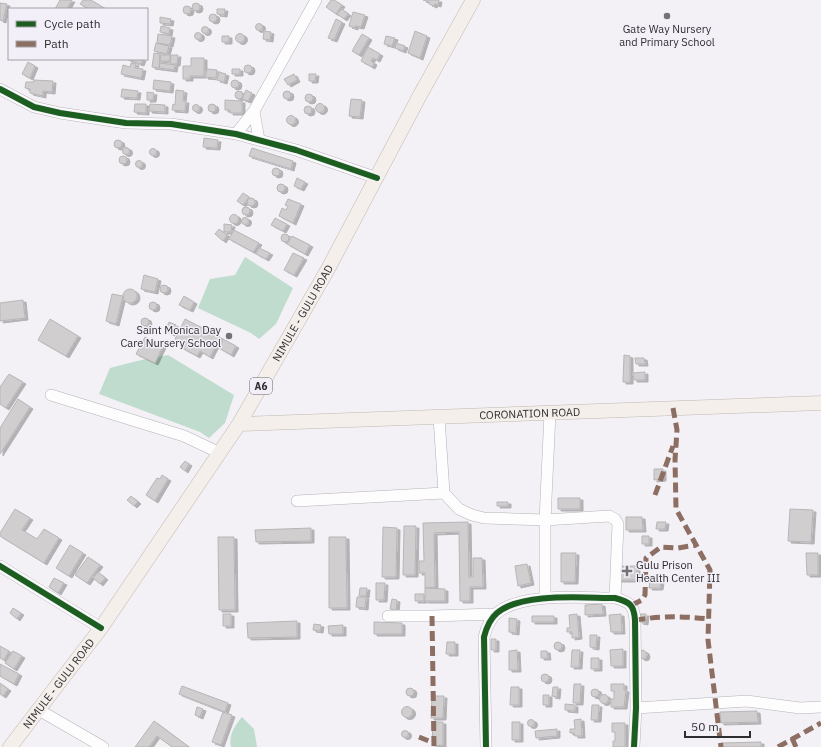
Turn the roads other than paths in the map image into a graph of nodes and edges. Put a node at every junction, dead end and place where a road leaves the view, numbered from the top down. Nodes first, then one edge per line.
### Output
1 (316, 0) edge
2 (473, 0) edge
3 (1, 88) edge
4 (254, 111) junction
5 (236, 134) junction
6 (259, 140) junction
7 (377, 178) junction
8 (51, 395) dead end
9 (821, 403) edge
10 (550, 413) junction
11 (439, 417) junction
12 (239, 424) junction
13 (220, 453) junction
14 (444, 493) junction
15 (297, 501) dead end
16 (545, 520) junction
17 (0, 566) edge
18 (545, 597) junction
19 (615, 598) junction
20 (495, 614) junction
21 (388, 616) dead end
22 (101, 628) junction
23 (821, 707) edge
24 (636, 708) junction
25 (39, 710) junction
26 (10, 747) edge
27 (103, 747) edge
28 (486, 747) edge
29 (634, 747) edge

1 - 4 street
2 - 7 main road, NIMULE - GULU ROAD / A6
3 - 5 street
4 - 5 street
4 - 6 street
5 - 6 street
6 - 7 street
7 - 12 main road, NIMULE - GULU ROAD / A6
8 - 13 street
9 - 10 main road, CORONATION ROAD
10 - 11 main road, CORONATION ROAD
10 - 16 street
11 - 12 main road, CORONATION ROAD
11 - 14 street
12 - 13 main road, NIMULE - GULU ROAD / A6
13 - 22 main road, NIMULE - GULU ROAD / A6
14 - 15 street
14 - 16 street
16 - 18 street
16 - 19 street
17 - 22 street
18 - 19 street
18 - 20 street
19 - 24 street
20 - 21 street
20 - 28 street
22 - 25 main road, NIMULE - GULU ROAD / A6
23 - 24 street
24 - 29 street
25 - 26 main road, NIMULE - GULU ROAD / A6
25 - 27 street

